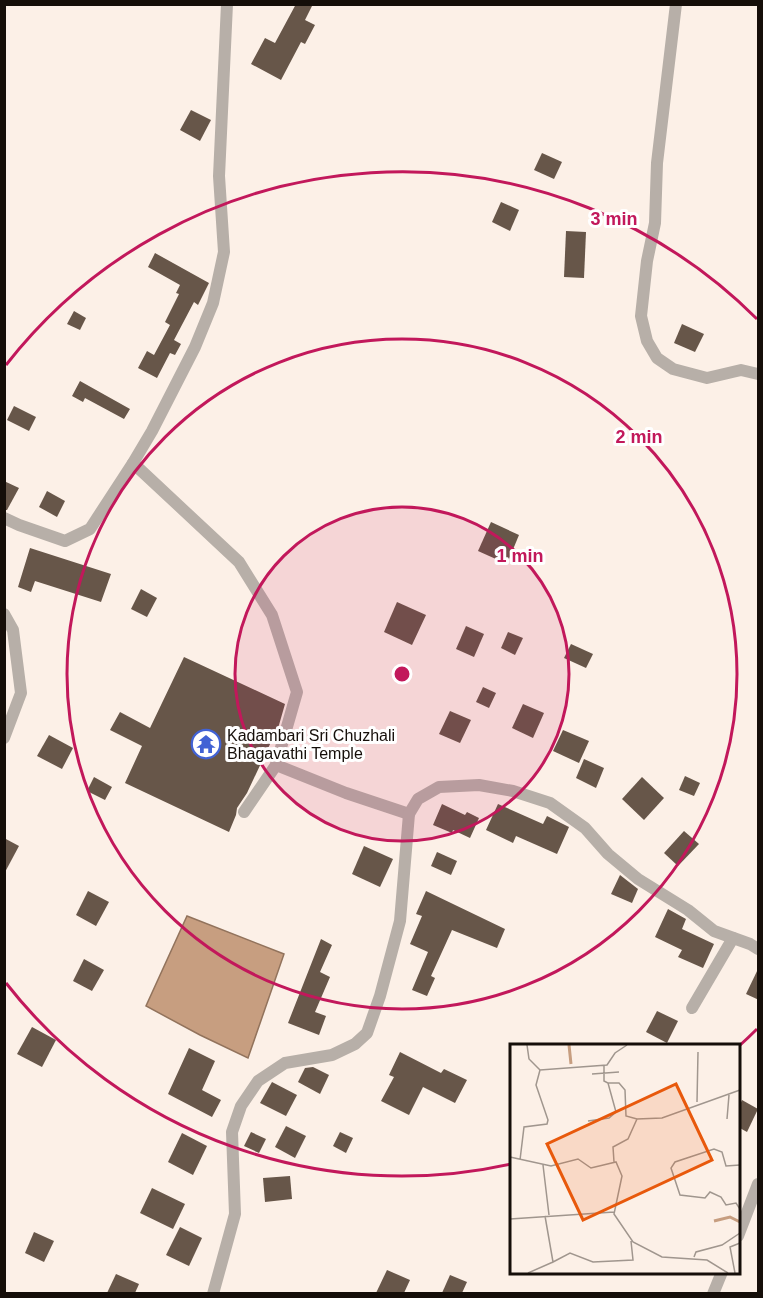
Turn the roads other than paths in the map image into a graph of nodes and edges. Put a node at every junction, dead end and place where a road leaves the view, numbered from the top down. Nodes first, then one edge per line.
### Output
1 (227, 4) edge
2 (676, 4) edge
3 (759, 374) edge
4 (133, 463) junction
5 (4, 518) edge
6 (4, 614) edge
7 (4, 738) edge
8 (276, 765) junction
9 (244, 812) dead end
10 (409, 814) junction
11 (733, 938) junction
12 (759, 949) edge
13 (692, 1008) dead end
14 (759, 1184) edge
15 (739, 1234) edge
16 (721, 1274) edge
17 (213, 1293) edge
18 (713, 1293) edge

1 - 4 street
2 - 3 street
4 - 5 street
4 - 8 street
6 - 7 street
8 - 9 street
8 - 10 street
10 - 11 street
10 - 17 street
11 - 12 street
11 - 13 street
14 - 15 street
16 - 18 street

